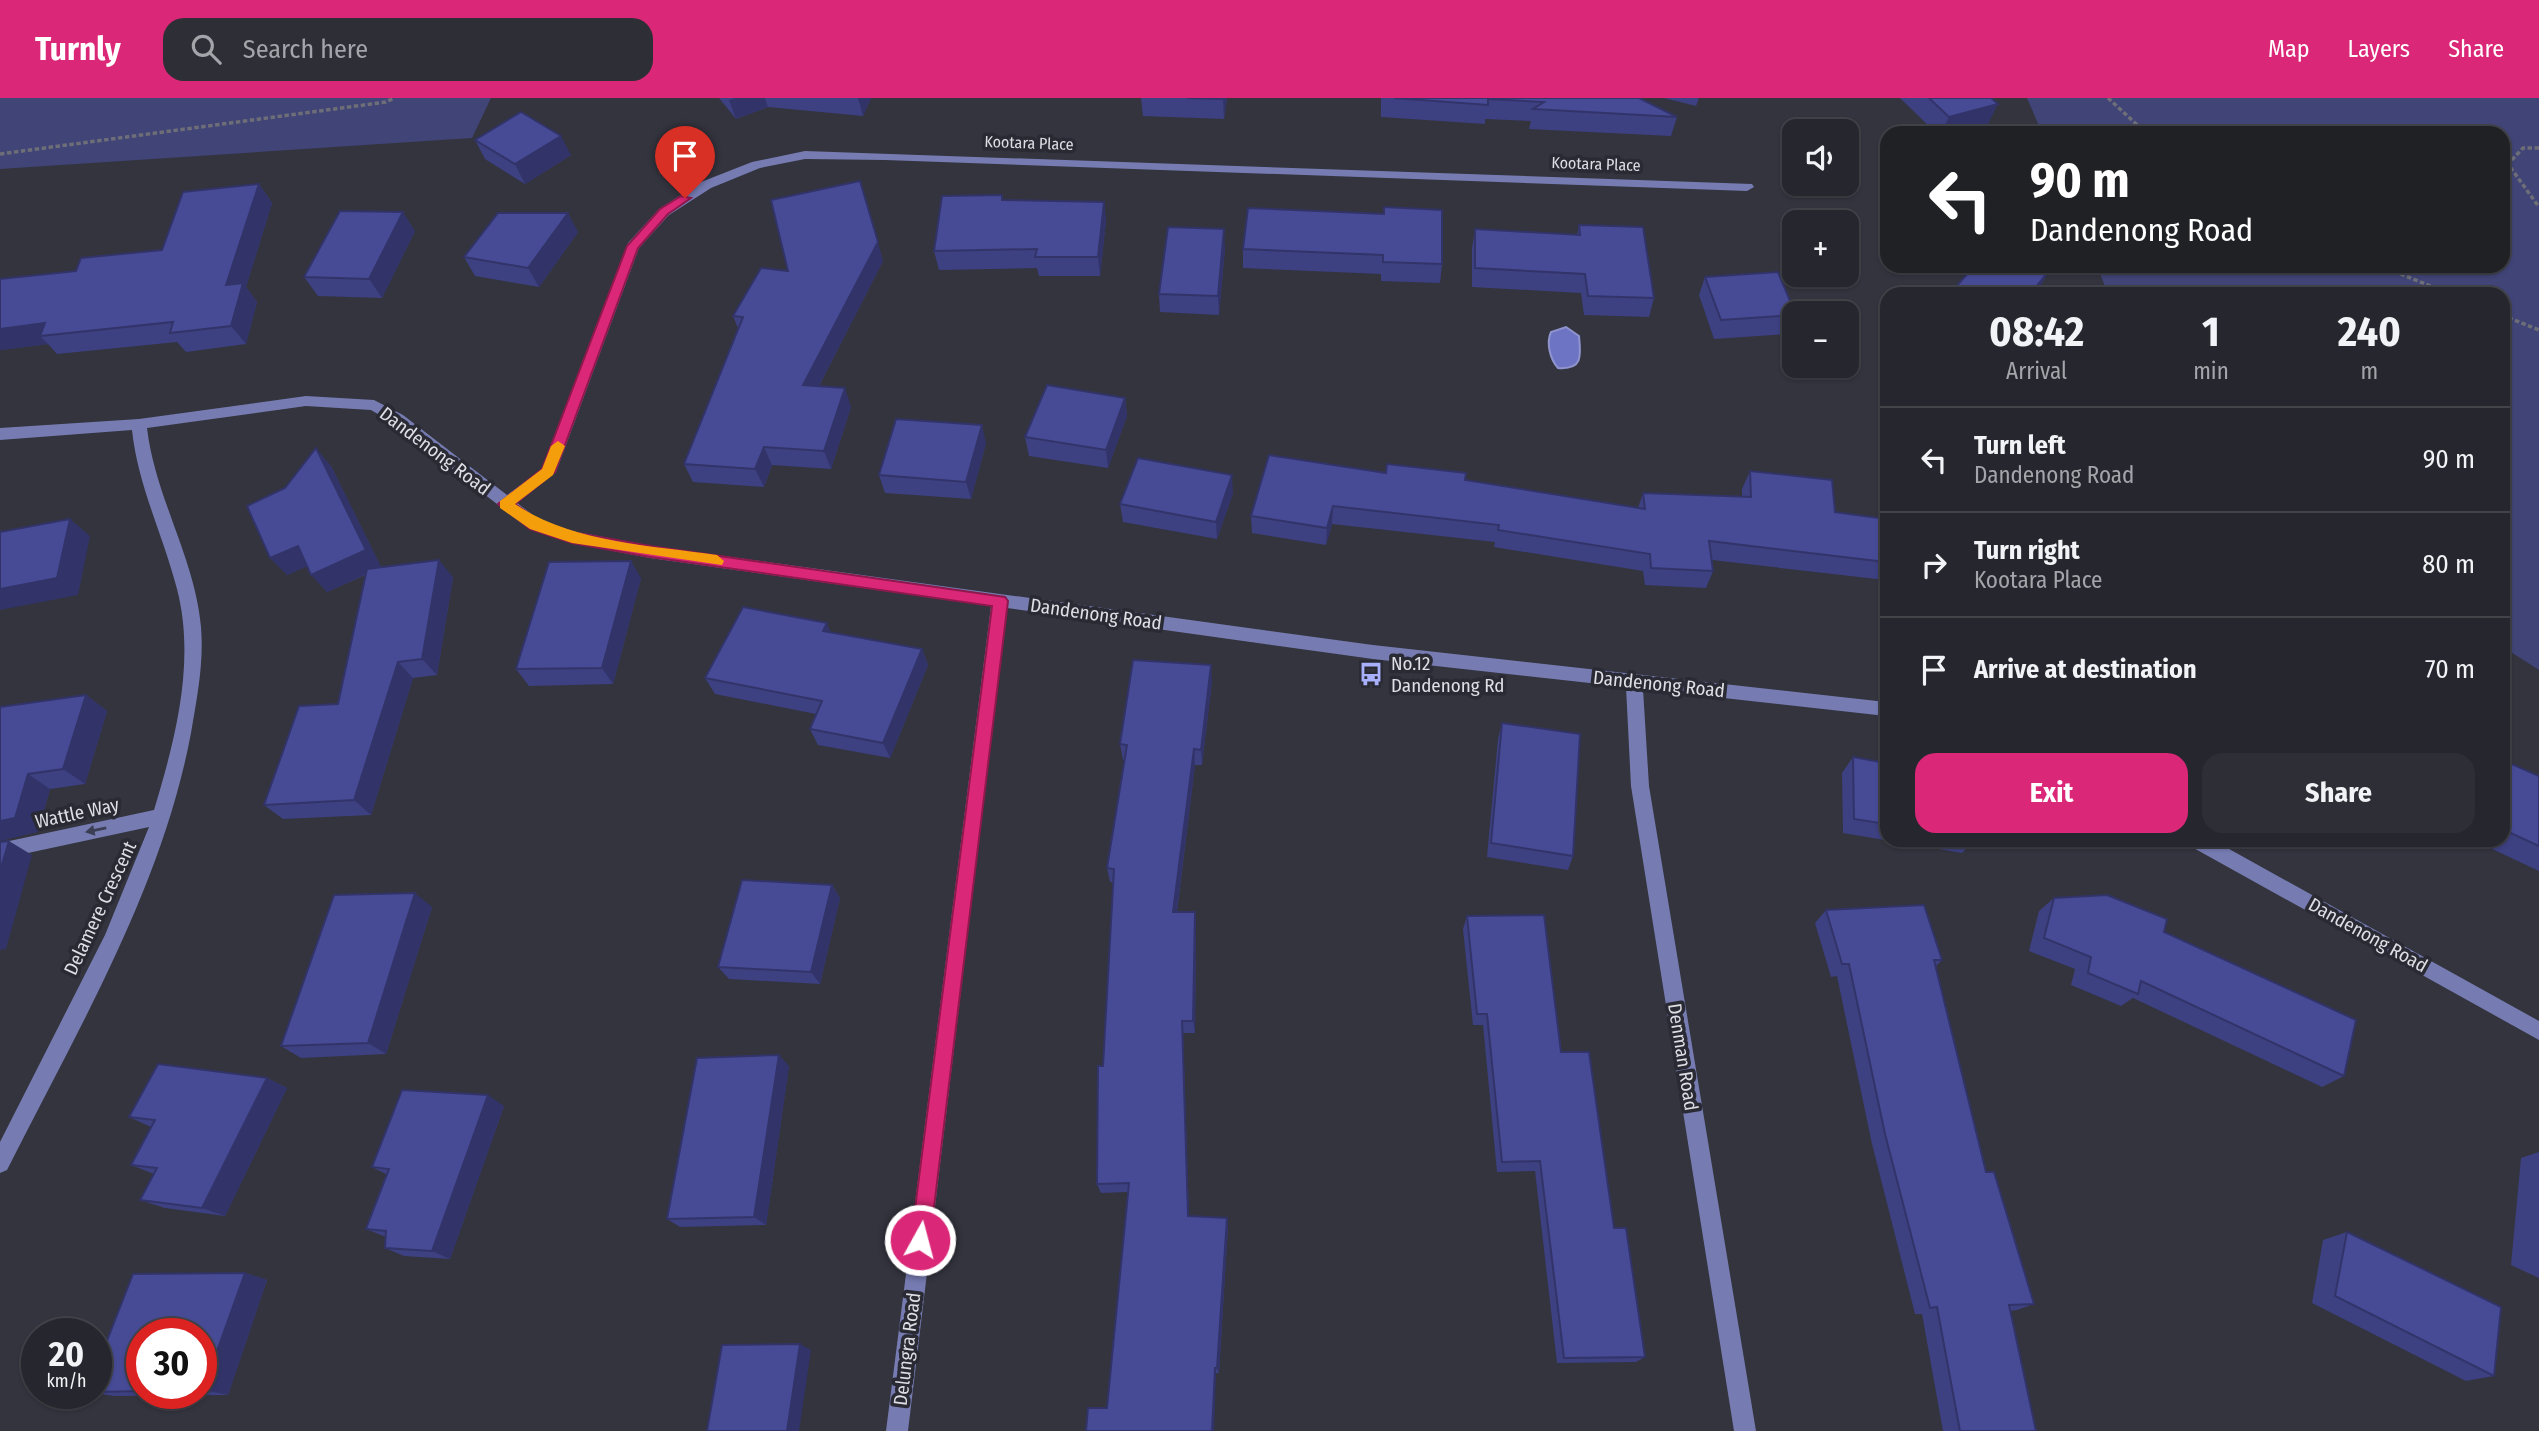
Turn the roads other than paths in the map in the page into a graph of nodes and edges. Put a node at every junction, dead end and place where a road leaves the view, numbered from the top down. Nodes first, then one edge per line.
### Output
1 (1747, 187) dead end
2 (139, 424) junction
3 (0, 434) edge
4 (505, 504) junction
5 (1000, 601) junction
6 (1634, 681) junction
7 (1880, 708) edge
8 (163, 816) junction
9 (2209, 847) edge
10 (0, 851) edge
11 (2539, 1031) edge
12 (0, 1163) edge
13 (897, 1431) edge
14 (1745, 1431) edge

1 - 4 street, Kootara Place
2 - 3 street
2 - 4 street, Dandenong Road
2 - 8 street, Delamere Crescent
4 - 5 street, Dandenong Road
5 - 6 street, Dandenong Road
5 - 13 street, Delungra Road
6 - 7 street, Dandenong Road
6 - 14 street, Denman Road
8 -> 10 street, Wattle Way
8 - 12 street, Delamere Crescent
9 - 11 street, Dandenong Road

